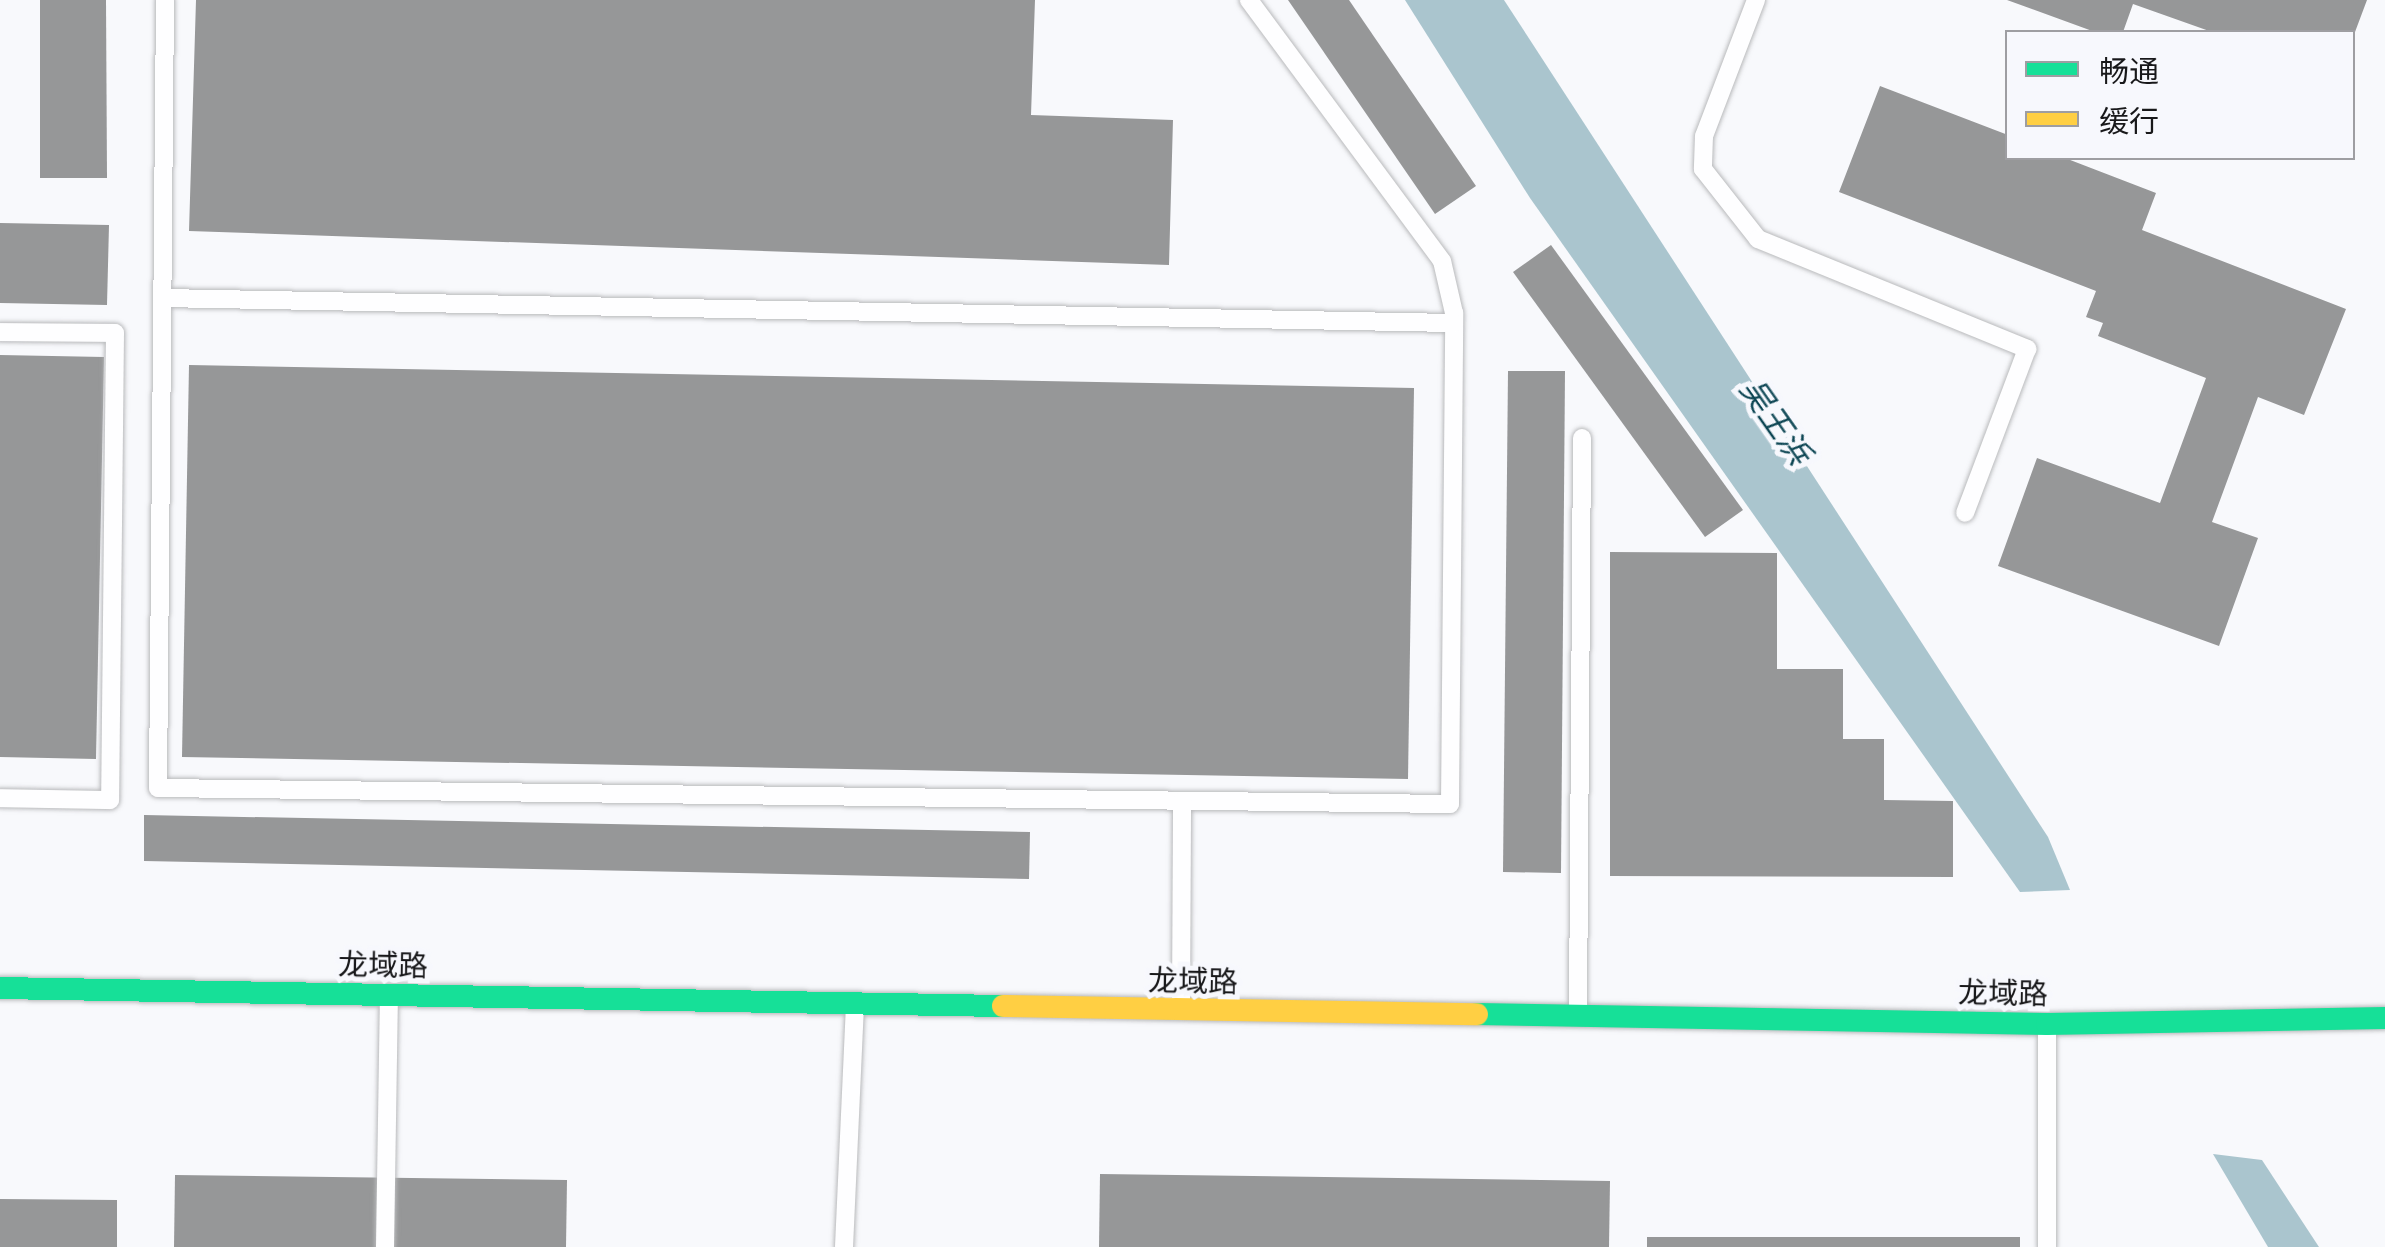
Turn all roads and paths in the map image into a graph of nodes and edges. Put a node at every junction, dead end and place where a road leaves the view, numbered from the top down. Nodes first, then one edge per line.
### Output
1 (165, 0) edge
2 (1249, 0) edge
3 (1756, 0) edge
4 (162, 298) junction
5 (1454, 323) junction
6 (0, 332) edge
7 (1582, 438) dead end
8 (1965, 514) dead end
9 (0, 798) edge
10 (1182, 800) junction
11 (0, 988) edge
12 (389, 995) junction
13 (856, 1004) junction
14 (1181, 1010) junction
15 (1578, 1018) junction
16 (2385, 1018) edge
17 (2047, 1024) junction
18 (384, 1247) edge
19 (844, 1247) edge
20 (2048, 1247) edge

1 - 4 lane
2 - 5 lane
3 - 8 lane
4 - 5 lane
4 - 10 lane
5 - 10 lane
6 - 9 lane
7 - 15 lane
10 - 14 lane
11 - 12 street, 龙域路
12 - 13 street, 龙域路
12 - 18 lane
13 - 14 street, 龙域路
13 - 19 lane
14 - 15 street, 龙域路
15 - 17 street, 龙域路
16 - 17 street, 龙域路
17 - 20 lane

